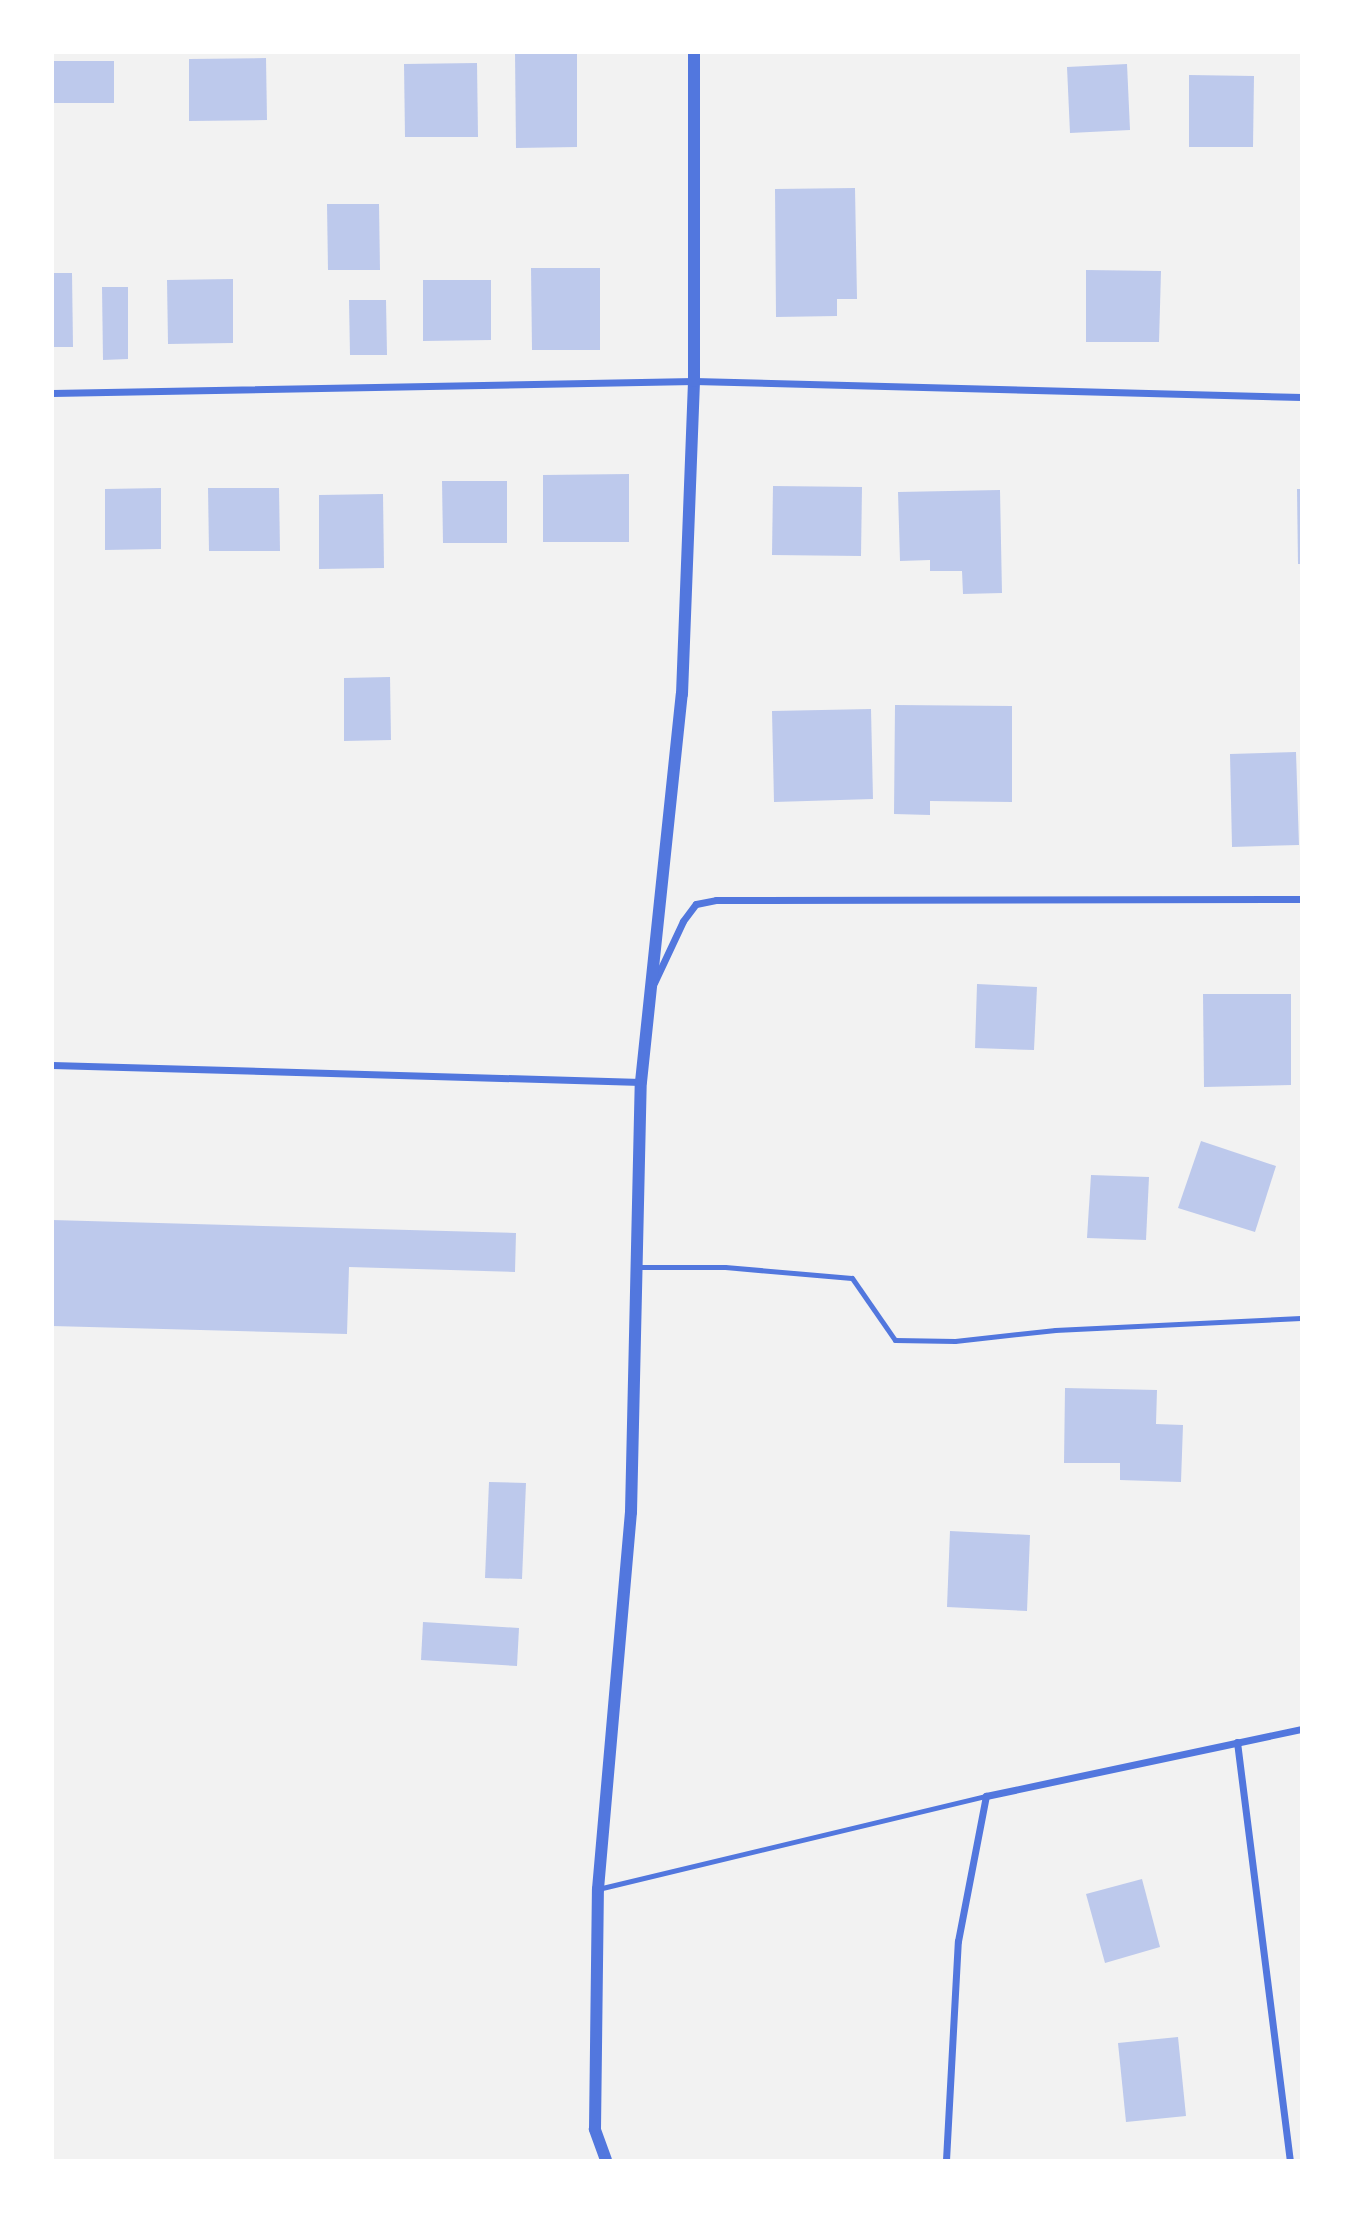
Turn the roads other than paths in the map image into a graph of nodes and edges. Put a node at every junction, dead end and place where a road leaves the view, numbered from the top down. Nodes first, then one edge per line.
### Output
1 (694, 52) edge
2 (694, 381) junction
3 (52, 393) edge
4 (1301, 397) edge
5 (1301, 899) edge
6 (653, 986) junction
7 (52, 1065) edge
8 (641, 1082) junction
9 (637, 1267) junction
10 (1301, 1318) edge
11 (1301, 1729) edge
12 (1237, 1742) junction
13 (986, 1796) junction
14 (598, 1889) junction
15 (606, 2161) edge
16 (946, 2161) edge
17 (1290, 2161) edge

1 - 2 street
2 - 3 street
2 - 4 street
2 - 6 street
5 - 6 street
6 - 8 street
7 - 8 street
8 - 9 street
9 - 10 lane
9 - 14 street
11 - 12 street
12 - 13 street
12 - 17 street
13 - 14 lane
13 - 16 street
14 - 15 street

